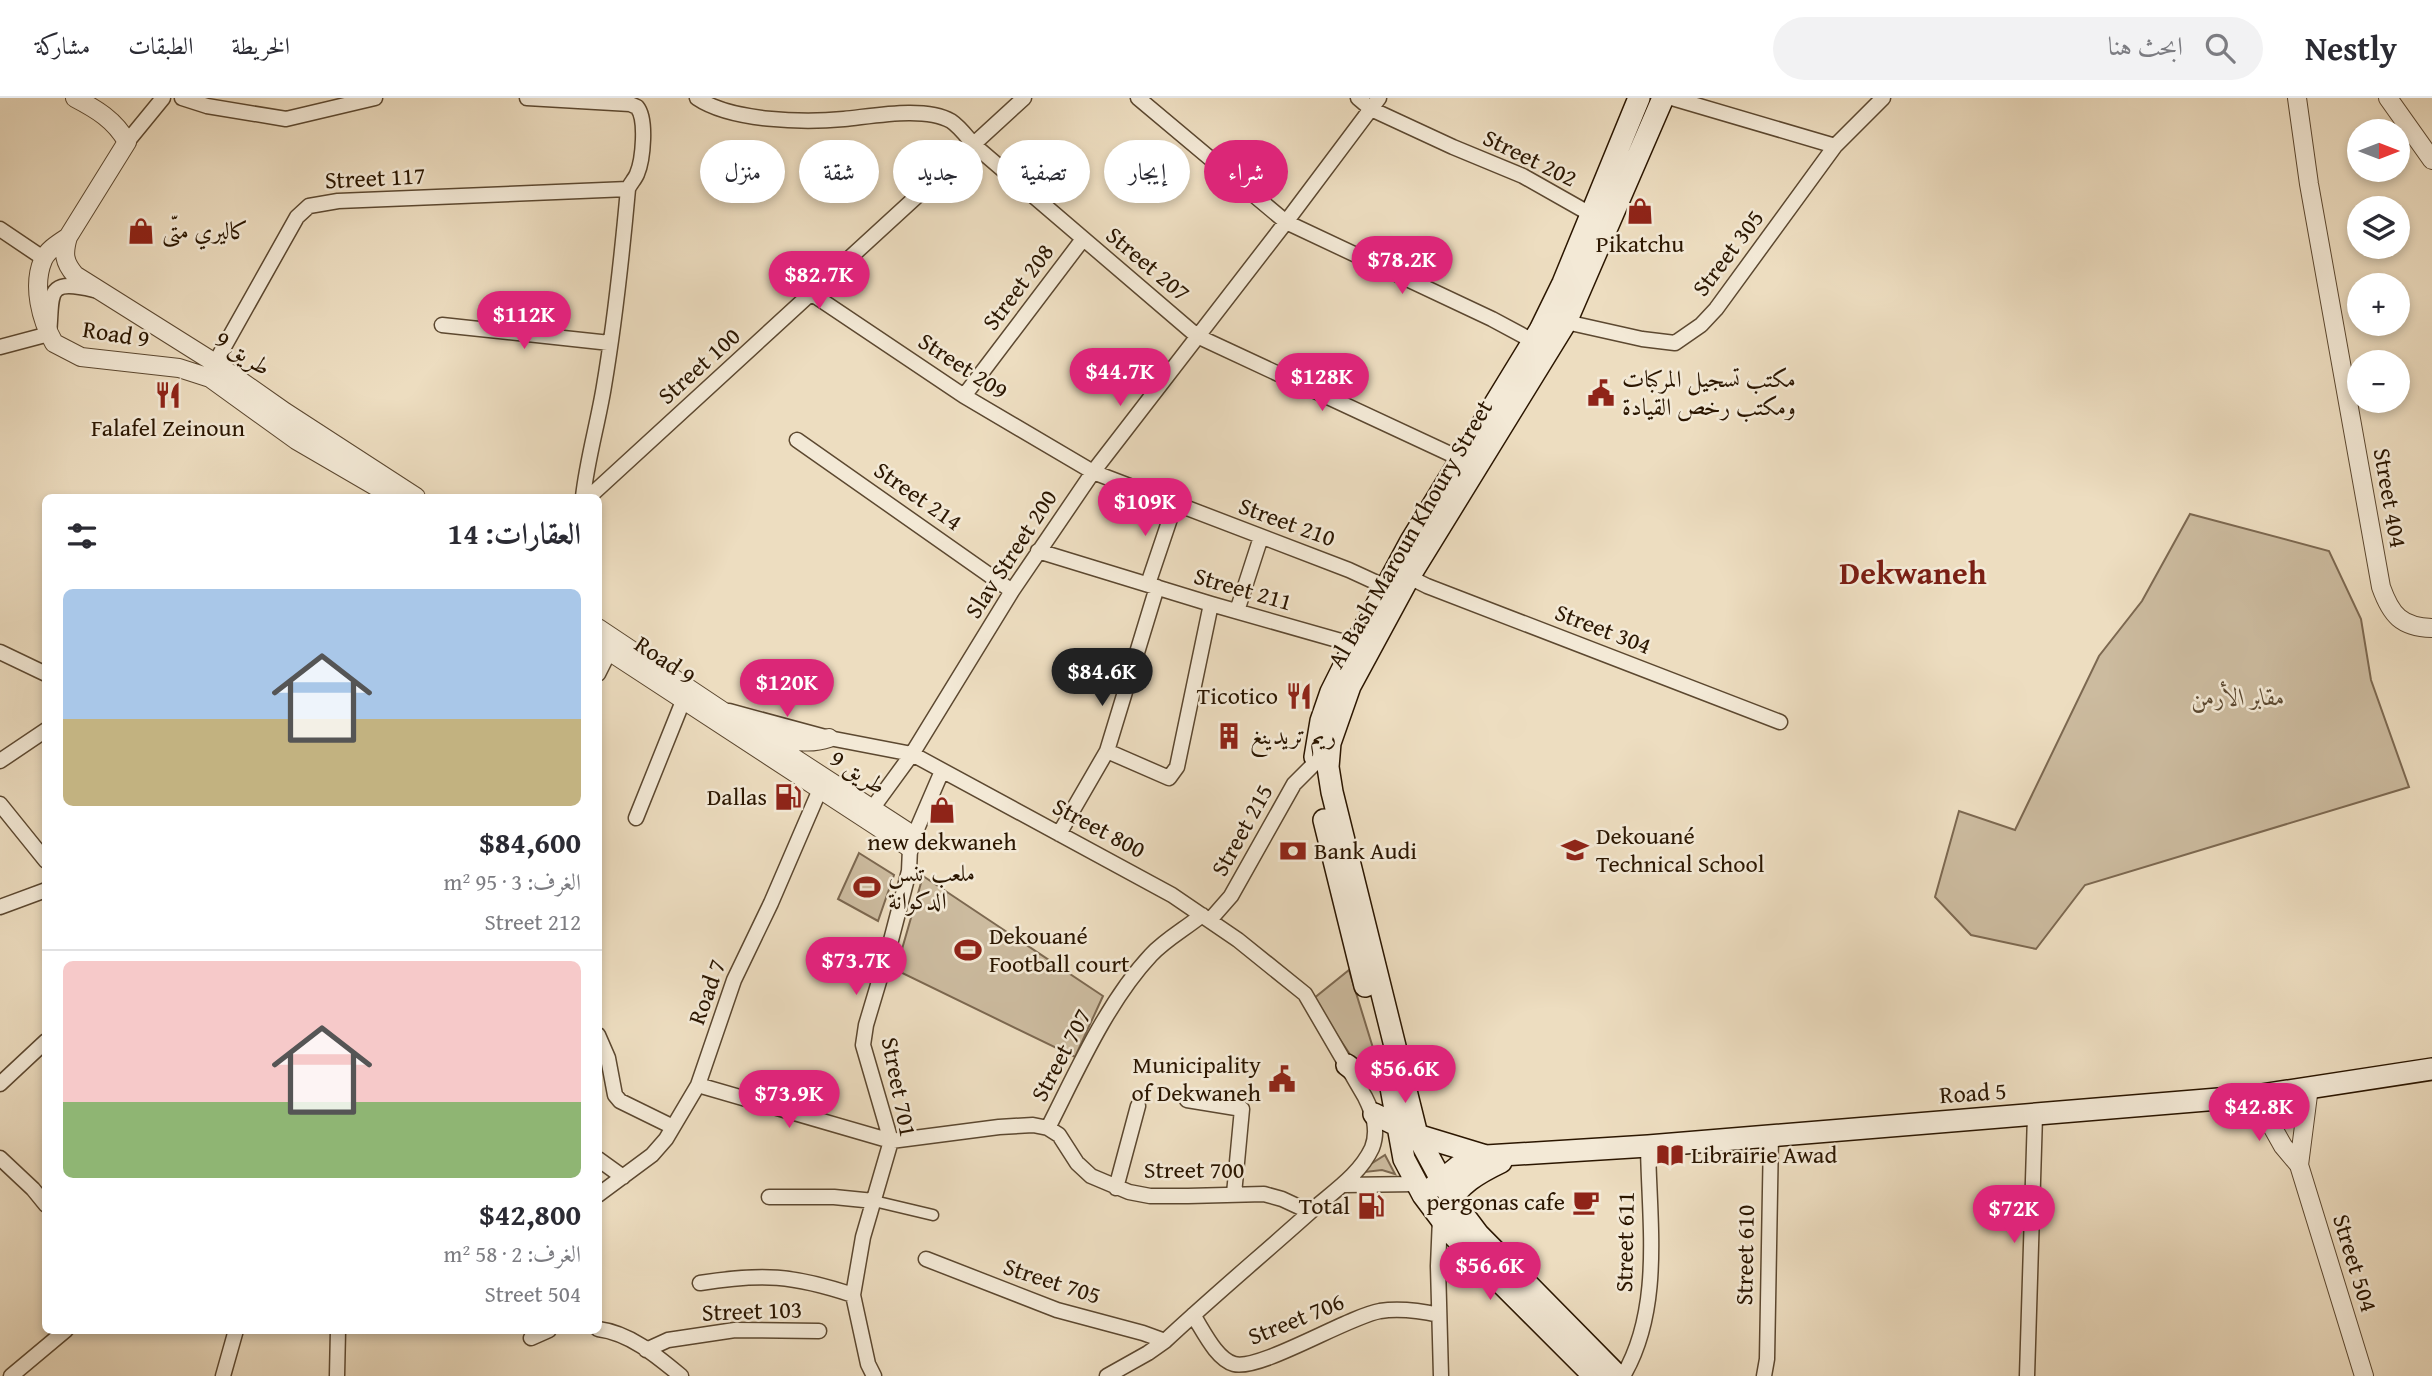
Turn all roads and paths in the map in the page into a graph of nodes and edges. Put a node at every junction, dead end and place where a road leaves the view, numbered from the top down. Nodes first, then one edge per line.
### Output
1 (75, 98) edge
2 (163, 98) edge
3 (182, 98) edge
4 (375, 98) edge
5 (527, 98) edge
6 (697, 98) edge
7 (1024, 98) edge
8 (1138, 98) edge
9 (1358, 98) edge
10 (1639, 98) edge
11 (1663, 98) edge
12 (1672, 98) edge
13 (1883, 98) edge
14 (2297, 98) edge
15 (2388, 98) edge
16 (1375, 103) edge
17 (969, 140) edge
18 (979, 140) edge
19 (127, 142) junction
20 (1835, 146) junction
21 (983, 153) edge
22 (2432, 160) edge
23 (628, 189) junction
24 (911, 203) edge
25 (1592, 215) junction
26 (1286, 222) junction
27 (0, 229) edge
28 (68, 237) junction
29 (1083, 239) junction
30 (43, 258) junction
31 (102, 292) junction
32 (812, 294) junction
33 (1566, 322) junction
34 (442, 325) dead end
35 (49, 334) junction
36 (1197, 336) junction
37 (1533, 341) junction
38 (610, 343) junction
39 (0, 347) edge
40 (215, 363) junction
41 (964, 396) junction
42 (797, 440) dead end
43 (1461, 459) junction
44 (1093, 472) junction
45 (384, 494) edge
46 (411, 494) edge
47 (586, 494) edge
48 (589, 494) edge
49 (1175, 504) junction
50 (1261, 537) junction
51 (1038, 551) junction
52 (1418, 581) junction
53 (1153, 585) junction
54 (1386, 587) junction
55 (1012, 591) junction
56 (1211, 604) junction
57 (1237, 611) junction
58 (2432, 628) edge
59 (602, 631) edge
60 (1355, 645) junction
61 (604, 648) edge
62 (0, 652) edge
63 (42, 672) edge
64 (683, 701) junction
65 (717, 708) junction
66 (1780, 722) dead end
67 (748, 728) junction
68 (42, 733) edge
69 (829, 738) junction
70 (1107, 751) junction
71 (912, 754) junction
72 (0, 761) edge
73 (1314, 764) junction
74 (942, 771) junction
75 (822, 785) junction
76 (0, 804) edge
77 (868, 815) junction
78 (636, 818) dead end
79 (1059, 834) junction
80 (912, 842) junction
81 (42, 856) edge
82 (42, 891) edge
83 (0, 907) edge
84 (1206, 917) junction
85 (602, 1044) edge
86 (42, 1045) edge
87 (1347, 1065) junction
88 (2432, 1069) edge
89 (1388, 1074) junction
90 (0, 1084) edge
91 (698, 1085) junction
92 (2309, 1087) junction
93 (2255, 1096) junction
94 (1187, 1100) dead end
95 (1138, 1106) dead end
96 (1374, 1114) junction
97 (2035, 1115) junction
98 (1396, 1124) junction
99 (673, 1127) junction
100 (1048, 1128) junction
101 (1417, 1135) junction
102 (1771, 1135) junction
103 (891, 1141) junction
104 (1648, 1146) junction
105 (1516, 1155) junction
106 (1486, 1156) junction
107 (0, 1157) edge
108 (602, 1162) edge
109 (2299, 1165) junction
110 (623, 1177) junction
111 (1442, 1178) junction
112 (1343, 1185) junction
113 (1116, 1188) junction
114 (1420, 1190) junction
115 (602, 1192) edge
116 (1234, 1194) junction
117 (769, 1197) dead end
118 (1451, 1198) junction
119 (42, 1200) edge
120 (874, 1201) junction
121 (1310, 1212) junction
122 (933, 1215) dead end
123 (1440, 1218) junction
124 (926, 1259) dead end
125 (700, 1283) dead end
126 (853, 1295) junction
127 (1193, 1315) junction
128 (1439, 1315) junction
129 (602, 1329) edge
130 (819, 1331) dead end
131 (61, 1334) edge
132 (235, 1334) edge
133 (338, 1334) edge
134 (540, 1334) edge
135 (531, 1338) dead end
136 (1165, 1341) junction
137 (646, 1350) junction
138 (11, 1376) edge
139 (223, 1376) edge
140 (337, 1376) edge
141 (681, 1376) edge
142 (874, 1376) edge
143 (1107, 1376) edge
144 (1441, 1376) edge
145 (1594, 1376) edge
146 (1620, 1376) edge
147 (1764, 1376) edge
148 (2027, 1376) edge
149 (2364, 1376) edge

1 - 19 street
2 - 19 street
3 - 4 street
5 - 23 street
6 - 17 street, Street 207
7 - 18 street, Street 100
8 - 26 street
9 - 16 street, Street 202
10 - 25 main road, Al Bash Maroun Khoury Street
11 - 33 main road, Al Bash Maroun Khoury Street
12 - 20 street
13 - 20 street, Street 305
14 - 58 street, Street 404
15 - 22 street
16 - 25 street, Street 202
16 - 26 street, Slav Street 200
19 - 28 street
20 - 33 street, Street 305
21 - 29 street, Street 207
23 - 38 street
23 - 40 street, Street 117
24 - 32 street, Street 100
25 - 37 main road, Al Bash Maroun Khoury Street
26 - 36 street, Slav Street 200
26 - 37 street
27 - 30 street
28 - 30 street
28 - 31 street, 9 طريق
29 - 36 street, Street 207
29 - 41 street, Street 208
30 - 35 street, Road 9
31 - 35 street
31 - 40 street, 9 طريق
32 - 41 street, Street 209
32 - 48 street, Street 100
33 - 52 main road, Al Bash Maroun Khoury Street
34 - 38 street
35 - 39 street
35 - 45 street, Road 9
36 - 43 street, Street 207
36 - 44 street, Slav Street 200
37 - 43 main road, Al Bash Maroun Khoury Street
38 - 47 street
40 - 46 street, 9 طريق
41 - 44 street, Street 209
42 - 55 street, Street 214
43 - 54 main road, Al Bash Maroun Khoury Street
44 - 49 street, Street 210
44 - 51 street, Slav Street 200
49 - 50 street, Street 210
49 - 53 street
50 - 54 street, Street 210
50 - 57 street
51 - 53 street, Street 211
51 - 55 street, Slav Street 200
52 - 66 street, Street 304
52 - 101 main road, Al Bash Maroun Khoury Street
53 - 56 street, Street 211
53 - 70 street
54 - 60 main road, Al Bash Maroun Khoury Street
55 - 71 street, Slav Street 200
56 - 57 street, Street 211
56 - 70 street
57 - 60 street, Street 211
59 - 65 street, 9 طريق
60 - 73 main road, Al Bash Maroun Khoury Street
61 - 64 street, Road 9
62 - 63 street
64 - 75 street, Road 9
64 - 78 street
65 - 67 street, 9 طريق
65 - 69 street, Street 800
67 - 69 street
67 - 75 street, 9 طريق
68 - 72 street
69 - 71 street, Street 800
70 - 79 street
71 - 74 street, Street 800
71 - 77 street, Slav Street 200
73 - 84 street, Street 215
73 - 89 main road, Al Bash Maroun Khoury Street
74 - 79 street, Street 800
74 - 80 street, Street 701
75 - 77 street, Road 9
75 - 91 street, Road 7
76 - 81 street
77 - 80 street, Road 9
79 - 84 street, Street 800
80 - 103 street, Street 701
82 - 83 street
84 - 87 street, Street 800
84 - 100 street, Street 707
85 - 99 street
86 - 90 street
87 - 89 main road
87 - 96 street, Street 800
88 - 92 main road, Road 5
89 - 98 main road, Al Bash Maroun Khoury Street
91 - 99 street, Road 7
91 - 103 street
92 - 93 main road, Road 5
92 - 109 street, Street 504
93 - 97 main road, Road 5
93 - 109 street, Street 504
94 - 116 street
95 - 113 street
96 - 98 main road
96 - 112 street
97 - 102 main road, Road 5
97 - 148 street
98 - 101 main road
98 - 114 main road, Al Bash Maroun Khoury Street
99 - 110 street, Road 7
100 - 103 street
100 - 113 street, Street 700
101 - 106 main road
101 - 111 main road, Al Bash Maroun Khoury Street
102 - 104 main road, Road 5
102 - 147 street, Street 610
103 - 120 street, Street 701
104 - 105 main road, Road 5
104 - 146 street, Street 611
105 - 106 main road, Road 5
105 - 118 main road
106 - 111 main road
107 - 119 street
108 - 110 street
109 - 149 street, Street 504
110 - 115 street, Road 7
111 - 114 main road
111 - 118 main road, Al Bash Maroun Khoury Street
112 - 114 street
112 - 121 street
113 - 116 street, Street 700
114 - 123 main road, Al Bash Maroun Khoury Street
116 - 121 street, Street 700
117 - 120 street
118 - 123 main road
118 - 146 main road, Al Bash Maroun Khoury Street
120 - 122 street
120 - 126 street, Street 701
121 - 127 street
123 - 128 street
123 - 145 main road, Al Bash Maroun Khoury Street
124 - 136 street, Street 705
125 - 126 street
126 - 142 street, Street 701
127 - 128 street, Street 706
127 - 136 street
128 - 144 street
129 - 137 street
130 - 137 street, Street 103
131 - 138 street
132 - 139 street
133 - 140 street
134 - 135 street
136 - 143 street
137 - 141 street

